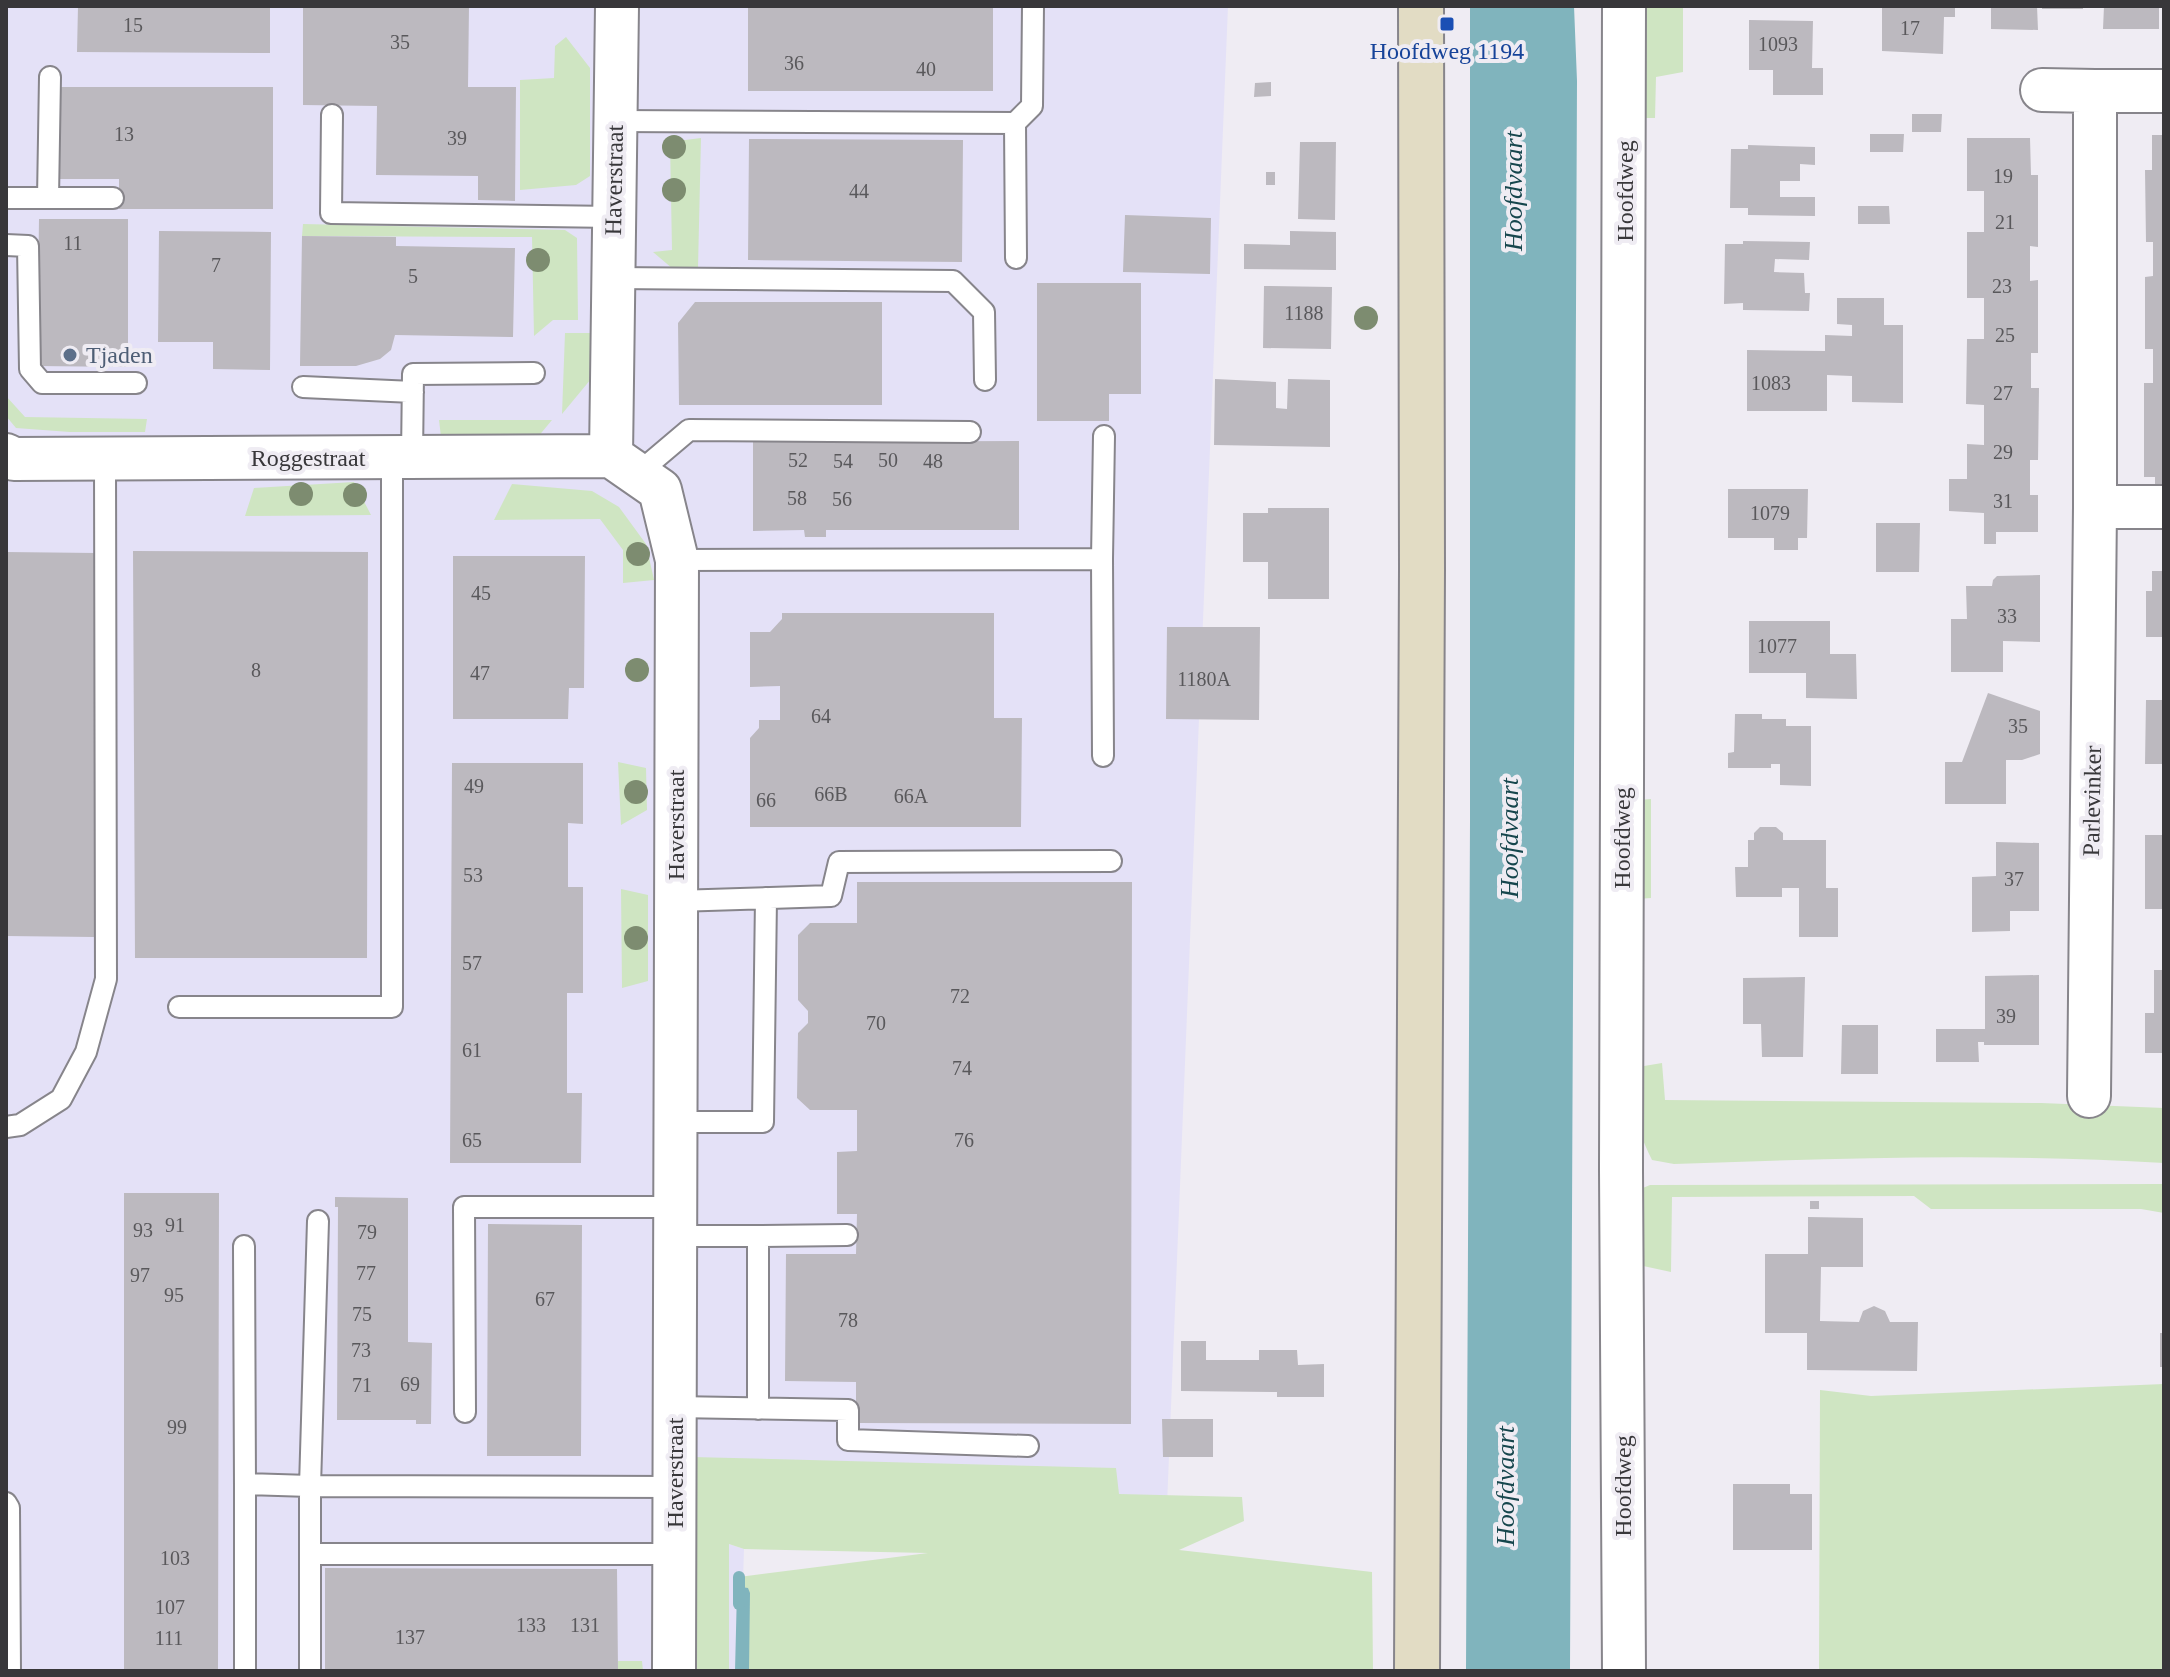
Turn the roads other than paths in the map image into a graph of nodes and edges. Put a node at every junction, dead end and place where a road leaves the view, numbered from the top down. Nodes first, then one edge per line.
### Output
1 (617, 6) edge
2 (1033, 6) edge
3 (1421, 6) edge
4 (1624, 6) edge
5 (50, 77) dead end
6 (2042, 90) dead end
7 (2095, 91) junction
8 (2164, 91) edge
9 (332, 115) dead end
10 (615, 121) junction
11 (1015, 123) junction
12 (6, 198) edge
13 (48, 198) junction
14 (113, 198) dead end
15 (614, 217) junction
16 (6, 245) edge
17 (1016, 258) dead end
18 (613, 278) junction
19 (534, 373) dead end
20 (985, 380) dead end
21 (136, 383) dead end
22 (303, 387) dead end
23 (413, 392) junction
24 (970, 432) dead end
25 (1104, 436) dead end
26 (6, 455) edge
27 (402, 457) junction
28 (105, 459) junction
29 (624, 465) junction
30 (2095, 507) junction
31 (2164, 507) edge
32 (1102, 559) junction
33 (677, 560) junction
34 (1103, 756) dead end
35 (1111, 861) dead end
36 (766, 898) junction
37 (676, 901) junction
38 (179, 1007) dead end
39 (2089, 1096) dead end
40 (675, 1122) junction
41 (6, 1127) edge
42 (318, 1221) dead end
43 (675, 1222) junction
44 (847, 1235) dead end
45 (758, 1236) junction
46 (244, 1246) dead end
47 (675, 1407) junction
48 (758, 1409) junction
49 (465, 1412) dead end
50 (1028, 1446) dead end
51 (245, 1484) junction
52 (310, 1486) junction
53 (675, 1487) junction
54 (6, 1503) edge
55 (310, 1554) junction
56 (674, 1554) junction
57 (10, 1671) edge
58 (245, 1671) edge
59 (310, 1671) edge
60 (674, 1671) edge
61 (1417, 1671) edge
62 (1624, 1671) edge

1 - 10 street, Haverstraat
2 - 11 lane
3 - 61 street
4 - 62 street, Hoofdweg
5 - 13 lane
6 - 7 street
7 - 8 street
7 - 30 street, Parlevinker
9 - 15 lane
10 - 11 lane
10 - 15 street, Haverstraat
11 - 17 lane
12 - 13 lane
13 - 14 lane
15 - 18 street, Haverstraat
16 - 21 lane
18 - 20 lane
18 - 29 street, Haverstraat
19 - 23 lane
22 - 23 lane
23 - 27 lane
24 - 29 lane
25 - 32 lane
26 - 28 street, Roggestraat
27 - 28 street, Roggestraat
27 - 29 street, Roggestraat
27 - 38 lane
28 - 41 lane
29 - 33 street, Haverstraat
30 - 31 street
30 - 39 street, Parlevinker
32 - 33 lane
32 - 34 lane
33 - 37 street, Haverstraat
35 - 36 lane
36 - 37 lane
36 - 40 lane
37 - 40 street, Haverstraat
40 - 43 street, Haverstraat
42 - 52 lane
43 - 45 lane
43 - 47 street, Haverstraat
43 - 49 lane
44 - 45 lane
45 - 48 lane
46 - 51 lane
47 - 48 lane
47 - 53 street, Haverstraat
48 - 50 lane
51 - 52 lane
51 - 58 lane
52 - 53 lane
52 - 55 lane
53 - 56 street, Haverstraat
54 - 57 lane
55 - 56 lane
55 - 59 lane
56 - 60 street, Haverstraat

